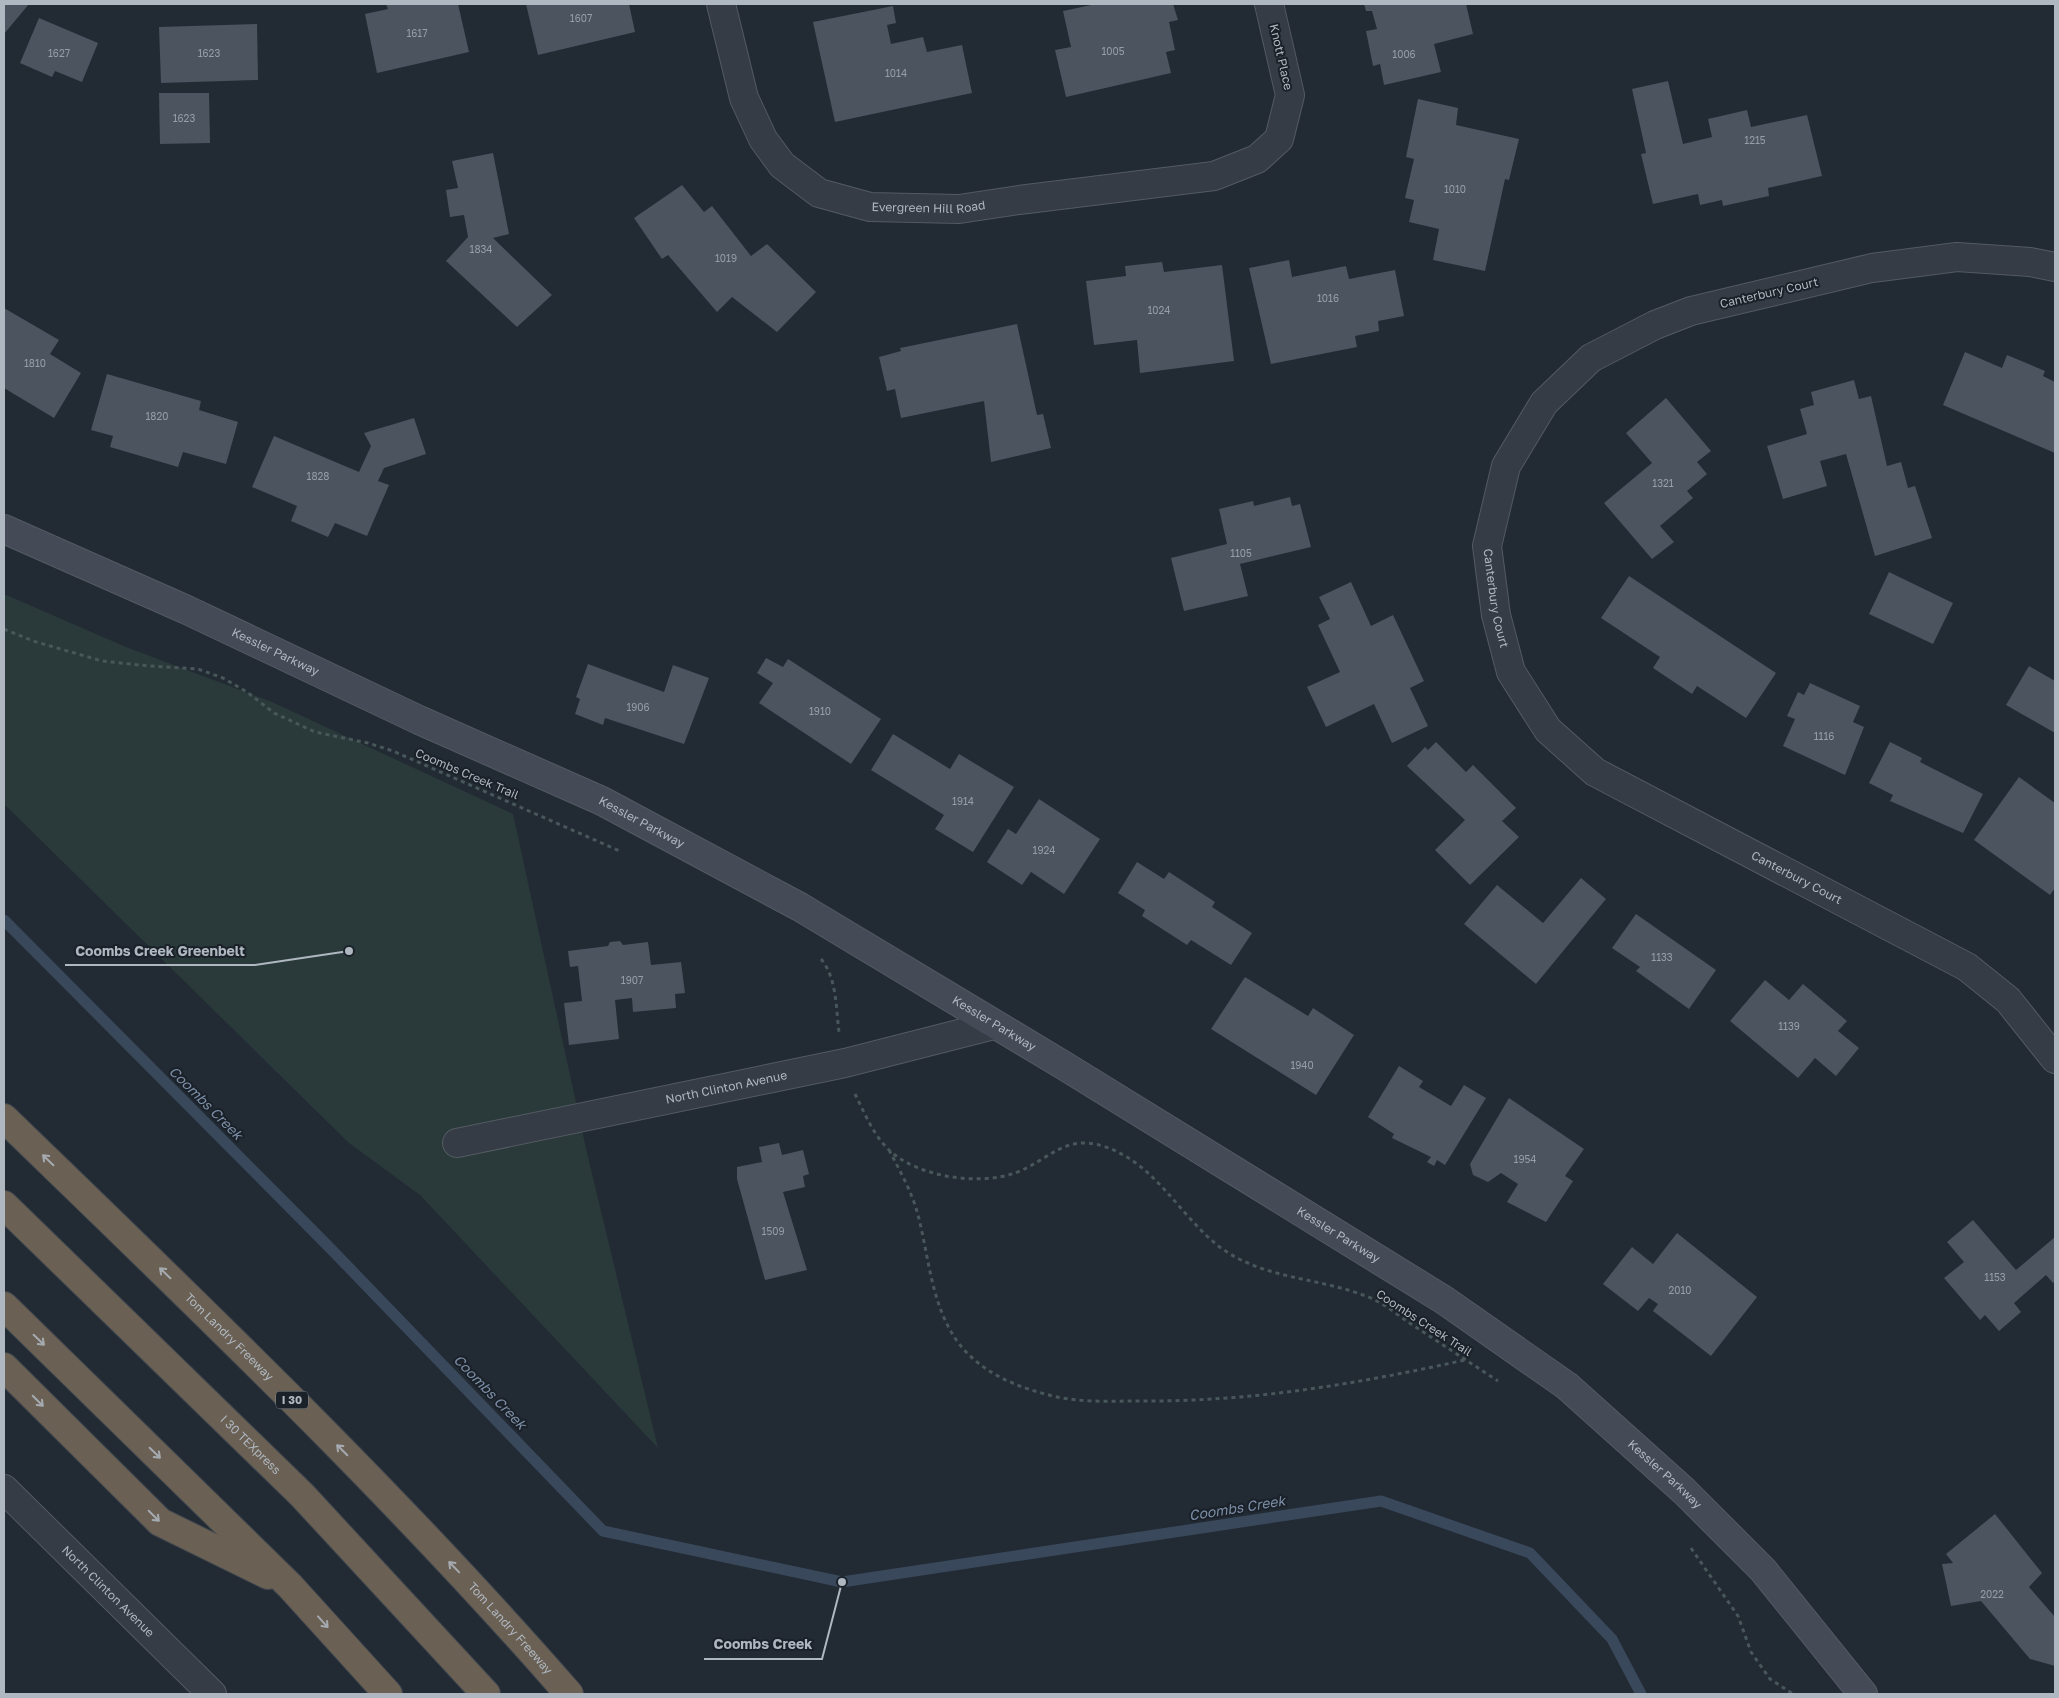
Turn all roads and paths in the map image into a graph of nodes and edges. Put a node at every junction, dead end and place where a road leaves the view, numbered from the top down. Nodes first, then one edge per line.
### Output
1 (721, 4) edge
2 (1269, 4) edge
3 (1257, 159) joint
4 (2055, 267) edge
5 (4, 529) edge
6 (4, 629) edge
7 (623, 852) dead end
8 (815, 954) dead end
9 (994, 1025) junction
10 (840, 1038) dead end
11 (2055, 1059) edge
12 (853, 1090) dead end
13 (4, 1118) edge
14 (456, 1143) dead end
15 (888, 1150) junction
16 (4, 1205) edge
17 (4, 1306) edge
18 (1466, 1360) junction
19 (4, 1367) edge
20 (1503, 1384) dead end
21 (4, 1489) edge
22 (1686, 1542) dead end
23 (290, 1586) junction
24 (212, 1694) edge
25 (388, 1694) edge
26 (486, 1694) edge
27 (569, 1694) edge
28 (1793, 1694) edge
29 (1863, 1694) edge

1 - 3 street, Evergreen Hill Road
2 - 3 street, Knott Place
4 - 11 street, Canterbury Court
5 - 9 street, Kessler Parkway
6 - 7 path, Coombs Creek Trail
8 - 10 path
9 - 14 street, North Clinton Avenue
9 - 29 street, Kessler Parkway
12 - 15 path, Coombs Creek Trail
27 -> 13 highway, Tom Landry Freeway / I 30
15 - 18 path, Coombs Creek Trail
15 - 18 path
16 - 26 highway, I 30 TEXpress
17 -> 23 highway
18 - 20 path, Coombs Creek Trail
19 -> 23 highway
21 - 24 street, North Clinton Avenue
22 - 28 path
23 -> 25 highway

